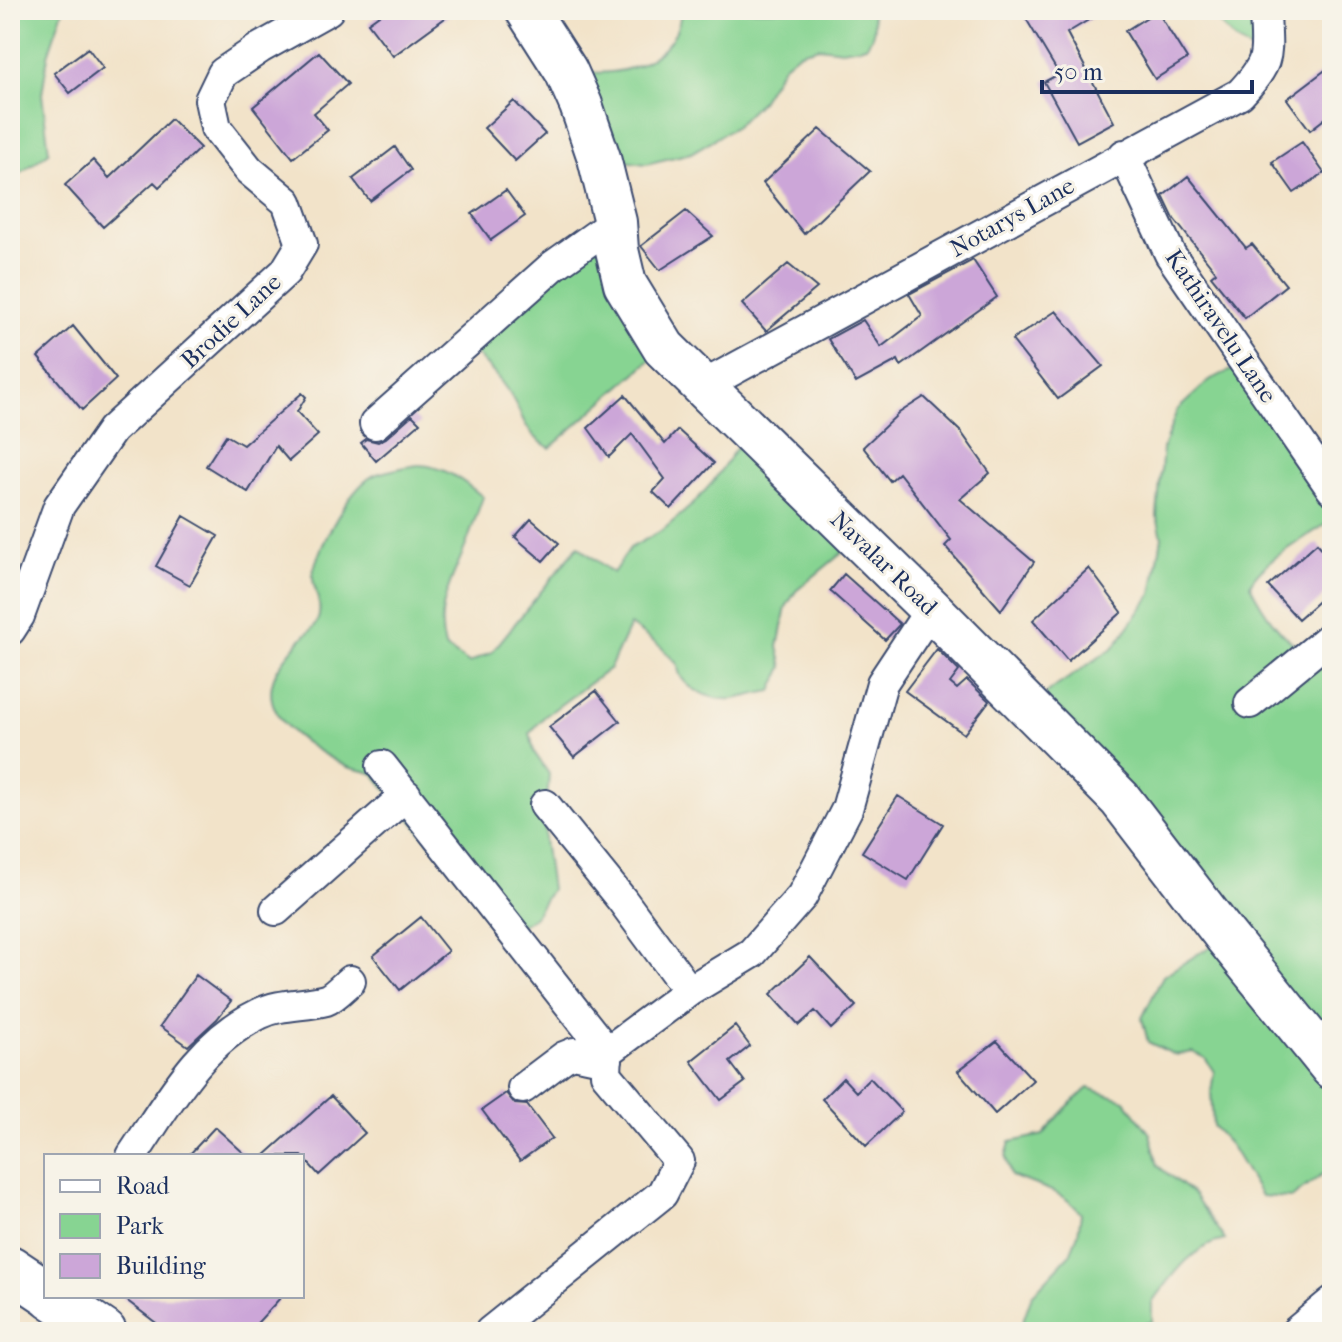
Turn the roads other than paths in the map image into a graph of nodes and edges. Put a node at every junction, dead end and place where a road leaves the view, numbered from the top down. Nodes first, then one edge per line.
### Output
1 (328, 10) edge
2 (527, 10) edge
3 (1265, 10) edge
4 (1124, 155) junction
5 (615, 222) junction
6 (703, 386) junction
7 (375, 424) dead end
8 (1332, 489) edge
9 (931, 609) junction
10 (10, 630) edge
11 (1332, 636) edge
12 (1250, 703) dead end
13 (382, 766) dead end
14 (406, 795) junction
15 (545, 805) dead end
16 (276, 910) dead end
17 (350, 981) dead end
18 (689, 991) junction
19 (607, 1056) junction
20 (1332, 1068) edge
21 (523, 1088) dead end
22 (133, 1154) edge
23 (57, 1298) edge
24 (1332, 1302) edge
25 (104, 1332) edge
26 (490, 1332) edge
27 (1296, 1332) edge

1 - 10 street, Brodie Lane
2 - 5 street, Navalar Road
3 - 4 street, Notarys Lane
4 - 6 street, Notarys Lane
4 - 8 street, Kathiravelu Lane
5 - 6 street, Navalar Road
5 - 7 street
6 - 9 street, Navalar Road
9 - 18 street
9 - 20 street, Navalar Road
11 - 12 street
13 - 14 street
14 - 16 street
14 - 19 street
15 - 18 street
17 - 22 street
18 - 19 street
19 - 21 street
19 - 26 street
23 - 25 highway
24 - 27 street

